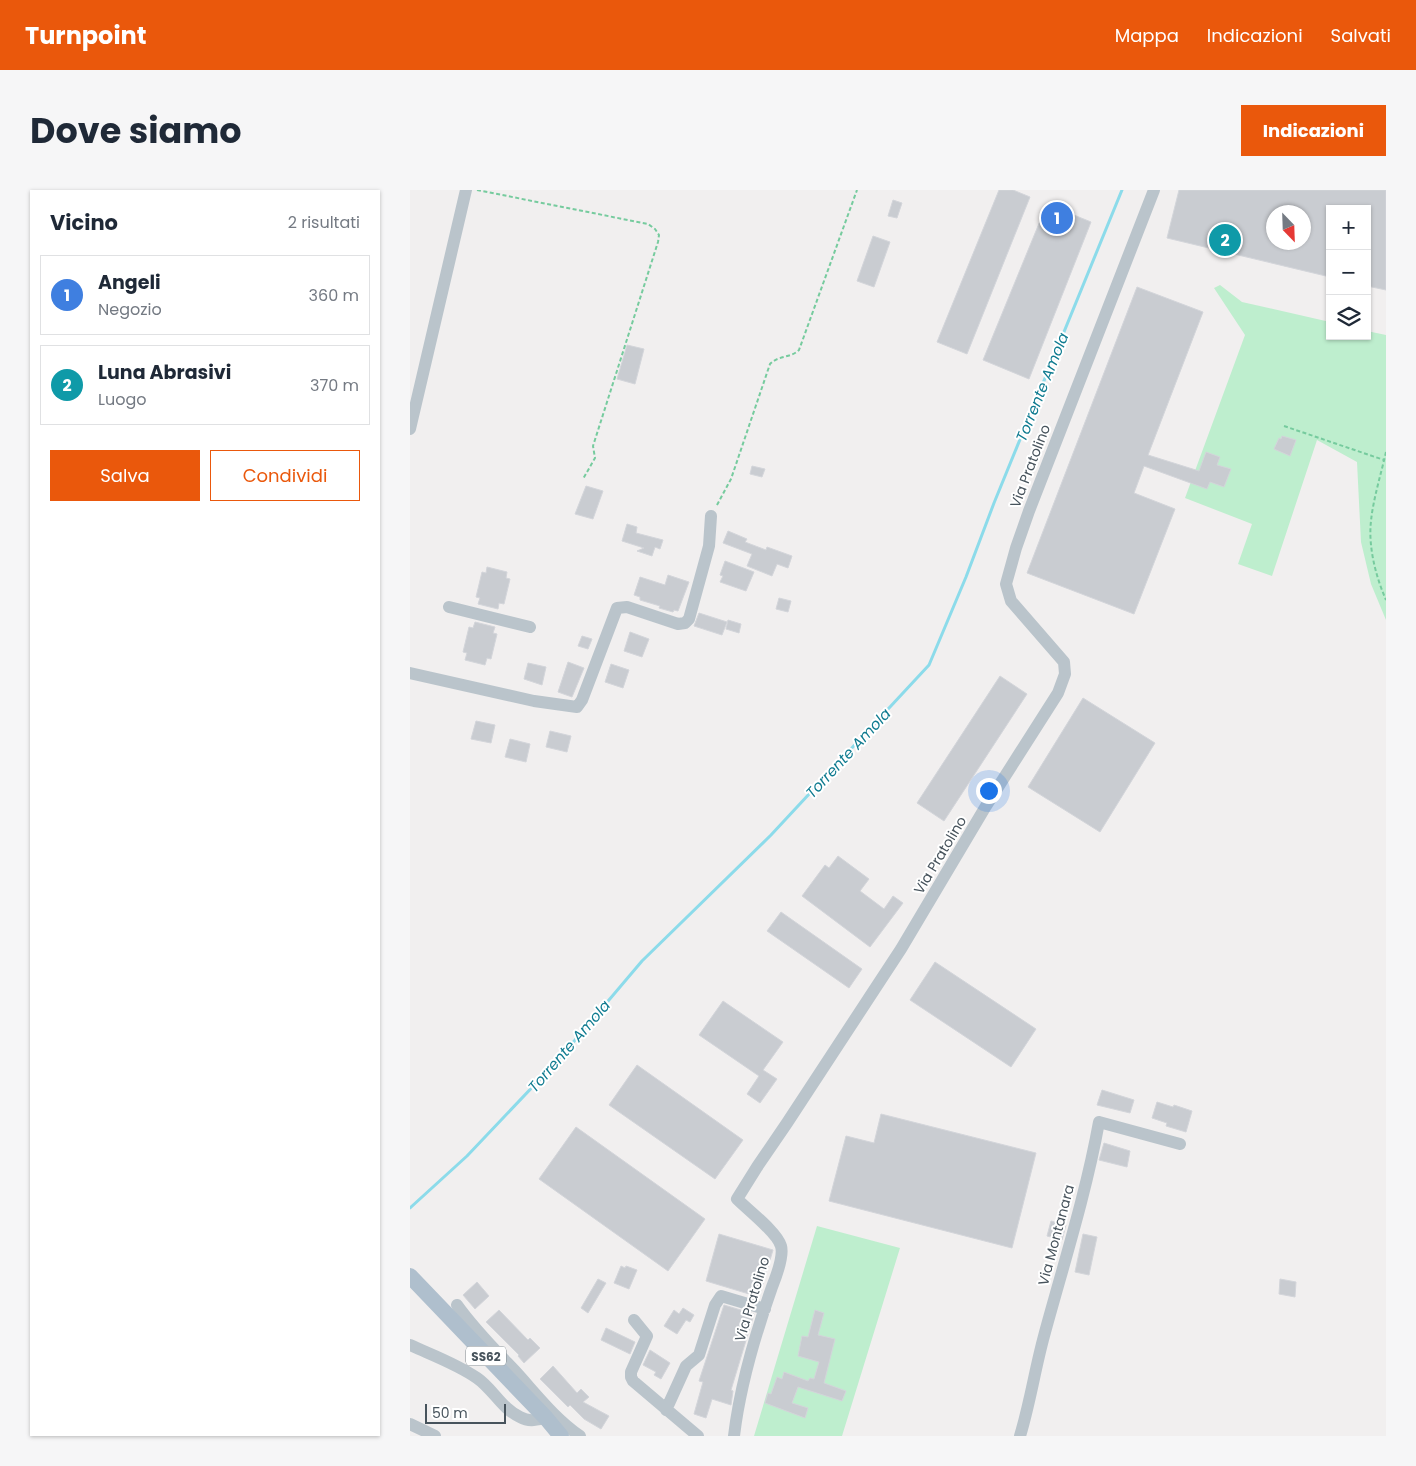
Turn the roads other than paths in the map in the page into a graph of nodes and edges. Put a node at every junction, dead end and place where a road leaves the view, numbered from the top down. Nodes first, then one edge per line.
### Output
1 (466, 190) edge
2 (1154, 190) edge
3 (410, 429) edge
4 (711, 516) road end
5 (449, 608) dead end
6 (530, 627) dead end
7 (410, 673) edge
8 (1180, 1144) dead end
9 (410, 1276) edge
10 (457, 1305) dead end
11 (765, 1309) junction
12 (634, 1320) dead end
13 (410, 1345) edge
14 (666, 1410) junction
15 (546, 1418) junction
16 (410, 1424) edge
17 (435, 1436) edge
18 (561, 1436) edge
19 (580, 1436) edge
20 (698, 1436) edge
21 (734, 1436) edge
22 (1020, 1436) edge

1 - 3 street
2 - 11 street, Via Pratolino
4 - 7 street
5 - 6 street
8 - 22 street, Via Montanara
9 - 15 main road, SS62
10 - 19 street
11 - 14 street
11 - 21 street, Via Pratolino
12 - 14 street
13 - 15 street
14 - 20 street
15 - 18 main road, SS62
16 - 17 street

